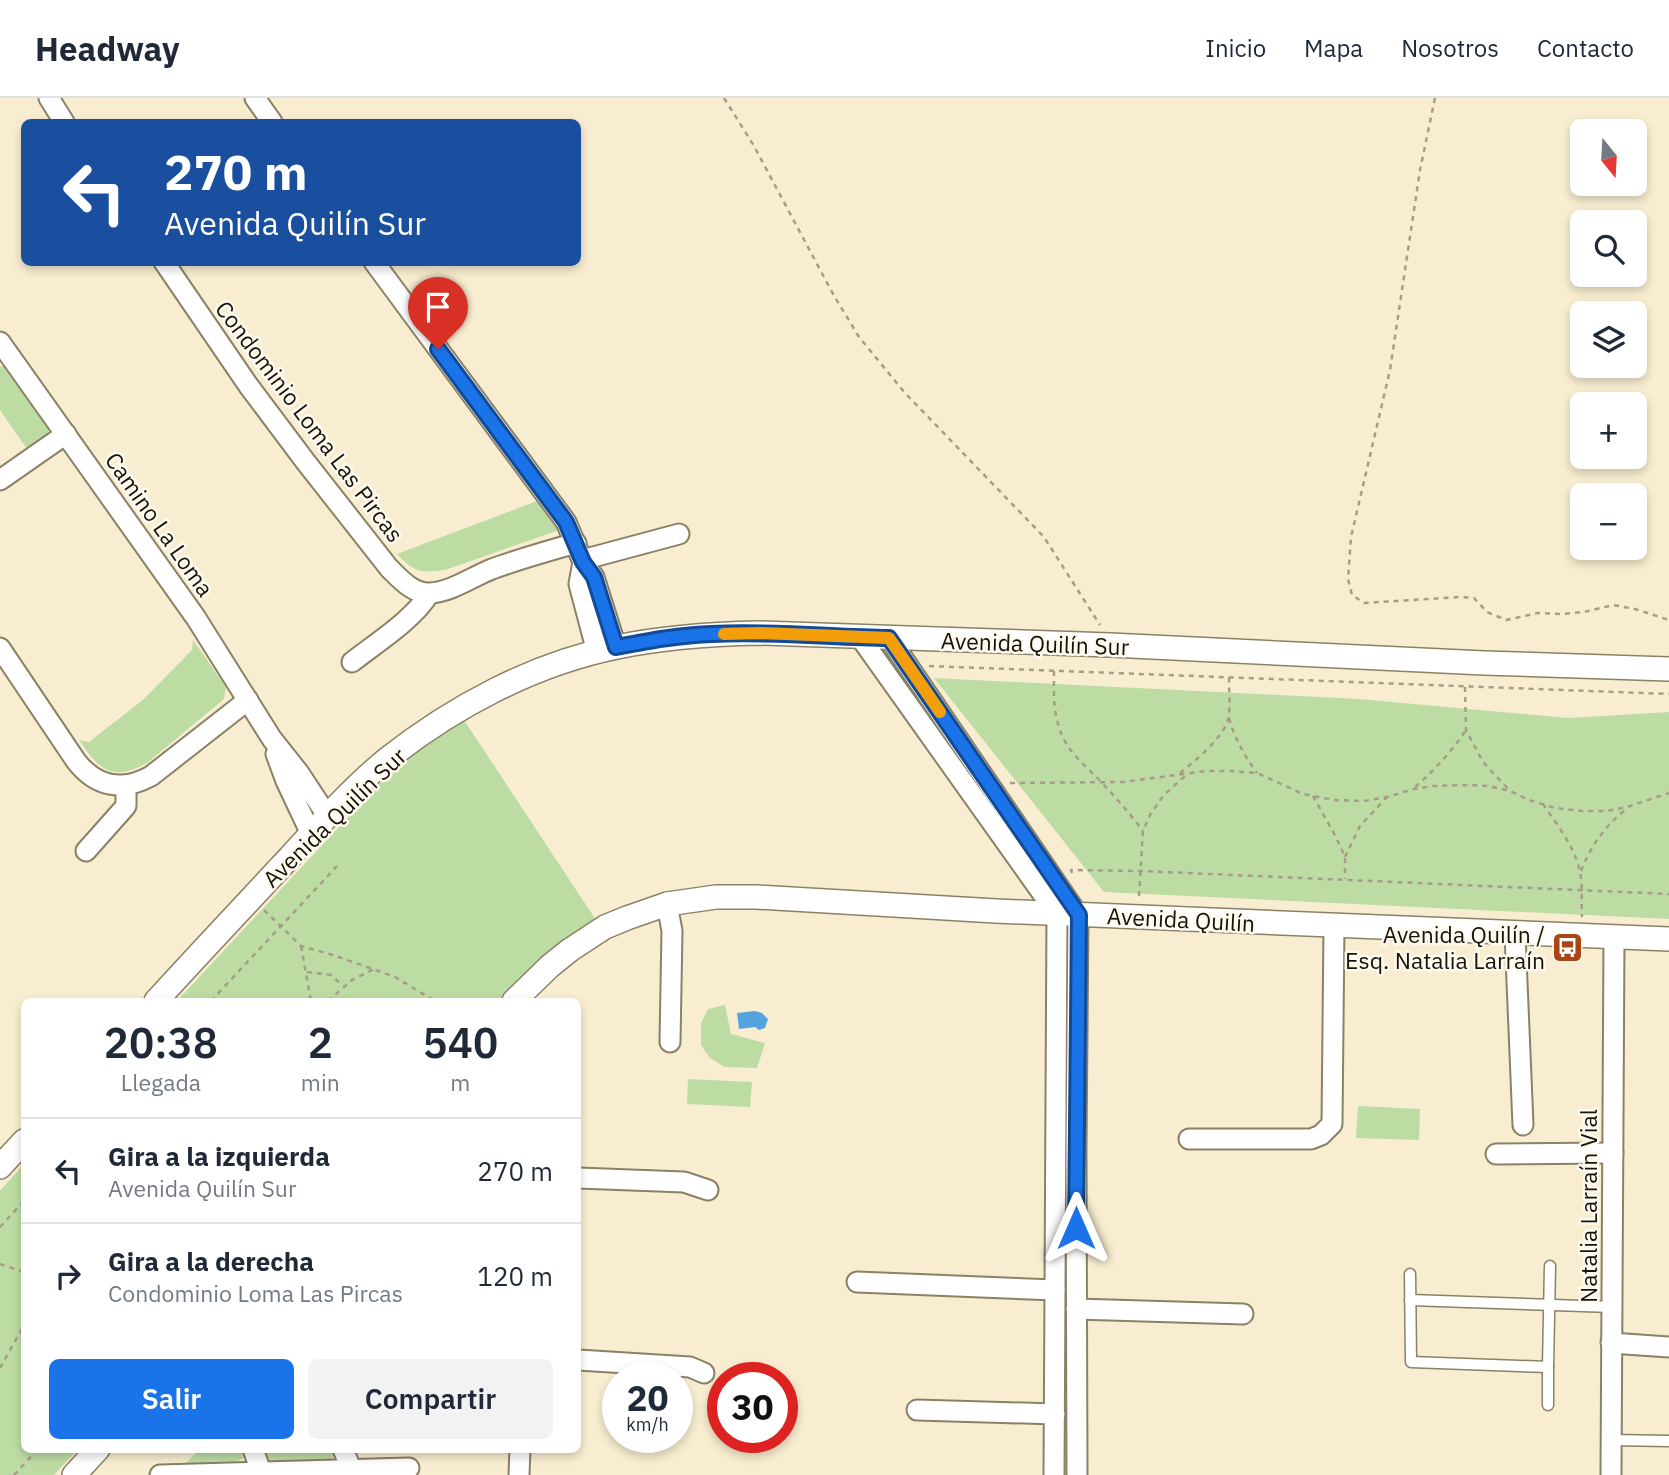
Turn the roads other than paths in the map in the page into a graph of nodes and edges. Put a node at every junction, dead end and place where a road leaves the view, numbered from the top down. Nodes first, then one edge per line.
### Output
1 (49, 98) edge
2 (255, 98) edge
3 (62, 119) edge
4 (270, 119) edge
5 (167, 266) edge
6 (377, 266) edge
7 (2, 348) edge
8 (66, 434) junction
9 (0, 480) edge
10 (679, 534) dead end
11 (580, 555) junction
12 (429, 594) junction
13 (860, 638) junction
14 (889, 638) junction
15 (0, 648) edge
16 (607, 649) junction
17 (352, 662) dead end
18 (1669, 669) edge
19 (248, 700) junction
20 (272, 739) junction
21 (126, 785) junction
22 (328, 817) junction
23 (311, 834) junction
24 (86, 851) dead end
25 (667, 904) junction
26 (1066, 907) junction
27 (1334, 926) junction
28 (1515, 934) junction
29 (1614, 938) junction
30 (1669, 939) edge
31 (159, 998) edge
32 (519, 998) edge
33 (670, 1042) dead end
34 (1523, 1125) dead end
35 (1189, 1139) dead end
36 (21, 1143) edge
37 (1613, 1153) junction
38 (1496, 1154) dead end
39 (0, 1167) edge
40 (581, 1178) edge
41 (708, 1190) dead end
42 (1550, 1266) dead end
43 (1410, 1275) dead end
44 (857, 1282) dead end
45 (1055, 1290) junction
46 (1410, 1300) junction
47 (1548, 1305) junction
48 (1612, 1307) junction
49 (1076, 1309) junction
50 (1243, 1314) dead end
51 (1611, 1343) junction
52 (1669, 1347) edge
53 (581, 1360) edge
54 (1548, 1367) junction
55 (704, 1373) dead end
56 (1548, 1405) dead end
57 (917, 1410) dead end
58 (1055, 1414) junction
59 (1077, 1439) junction
60 (1054, 1440) junction
61 (1611, 1440) junction
62 (1669, 1441) edge
63 (94, 1453) edge
64 (254, 1453) edge
65 (344, 1453) edge
66 (520, 1453) edge
67 (409, 1468) dead end
68 (351, 1469) junction
69 (261, 1472) junction
70 (74, 1475) edge
71 (160, 1475) edge
72 (519, 1475) edge
73 (1054, 1475) edge
74 (1077, 1475) edge
75 (1611, 1475) edge

1 - 3 street
2 - 4 street
5 - 12 street, Condominio Loma Las Pircas
6 - 11 street
7 - 8 street, Camino La Loma
8 - 9 street
8 - 19 street, Camino La Loma
10 - 11 street
11 - 12 street
11 - 16 street
12 - 17 street
13 - 14 street, Avenida Quilín Sur
13 - 16 street, Avenida Quilín Sur
13 - 26 street
14 - 18 street, Avenida Quilín Sur
14 - 26 street
15 - 21 street
16 - 22 street, Avenida Quilín Sur
19 - 20 street, Camino La Loma
19 - 21 street
20 - 22 street, Camino La Loma
20 - 23 street, Camino La Loma
21 - 24 street
22 - 23 street, Avenida Quilín Sur
23 - 31 street, Avenida Quilín Sur
25 - 26 street, Avenida Quilín
25 - 32 street, Avenida Quilín
25 - 33 street
26 - 27 street, Avenida Quilín
26 - 45 street
26 - 49 street
27 - 28 street, Avenida Quilín
27 - 35 street
28 - 29 street, Avenida Quilín
28 - 34 street
29 - 30 street, Avenida Quilín
29 - 37 street, Natalia Larraín Vial
36 - 39 street
37 - 38 street
37 - 48 street, Natalia Larraín Vial
40 - 41 street
42 - 47 lane
43 - 46 lane
44 - 45 street
45 - 58 street
46 - 47 lane
46 - 54 lane
47 - 48 lane
47 - 54 lane
48 - 51 street, Natalia Larraín Vial
49 - 50 street
49 - 59 street
51 - 52 street
51 - 61 street, Natalia Larraín Vial
53 - 55 street
54 - 56 lane
57 - 58 street
58 - 60 street
59 - 60 street
59 - 74 street
60 - 73 street
61 - 62 lane
61 - 75 street, Natalia Larraín Vial
63 - 70 street
64 - 69 street
65 - 68 street
66 - 72 street
67 - 68 street
68 - 69 street
69 - 71 street

